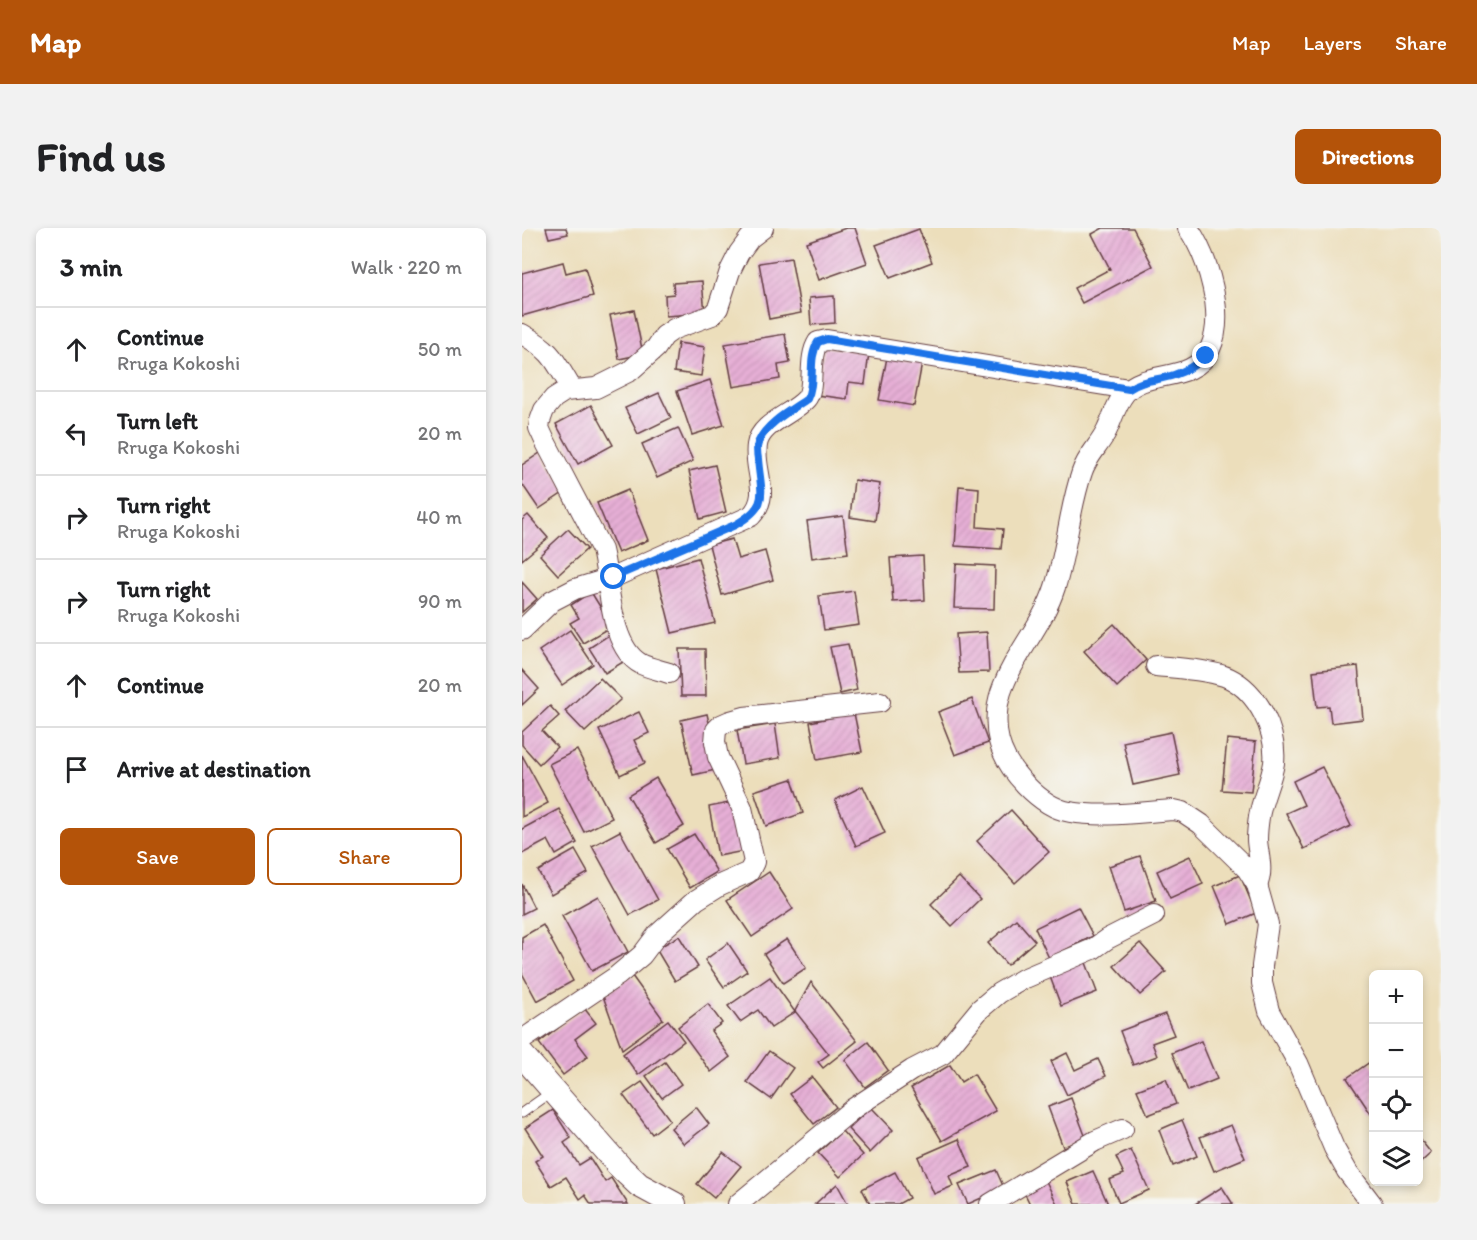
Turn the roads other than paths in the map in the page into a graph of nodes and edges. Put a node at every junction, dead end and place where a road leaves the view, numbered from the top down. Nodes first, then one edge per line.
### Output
1 (763, 228) edge
2 (1188, 228) edge
3 (522, 334) edge
4 (572, 389) junction
5 (1129, 389) junction
6 (607, 580) junction
7 (522, 630) edge
8 (1156, 666) dead end
9 (669, 673) dead end
10 (880, 702) dead end
11 (1257, 885) junction
12 (1154, 915) dead end
13 (522, 1040) edge
14 (522, 1055) edge
15 (553, 1091) junction
16 (522, 1113) edge
17 (1123, 1129) dead end
18 (674, 1204) edge
19 (738, 1204) edge
20 (990, 1204) edge
21 (1372, 1204) edge

1 - 4 street
2 - 5 street
3 - 4 street
4 - 6 street
5 - 6 street
5 - 11 street
6 - 7 street
6 - 9 street
8 - 11 street
10 - 13 street
11 - 21 street
12 - 19 street
14 - 15 street
15 - 16 lane
15 - 18 street
17 - 20 street

